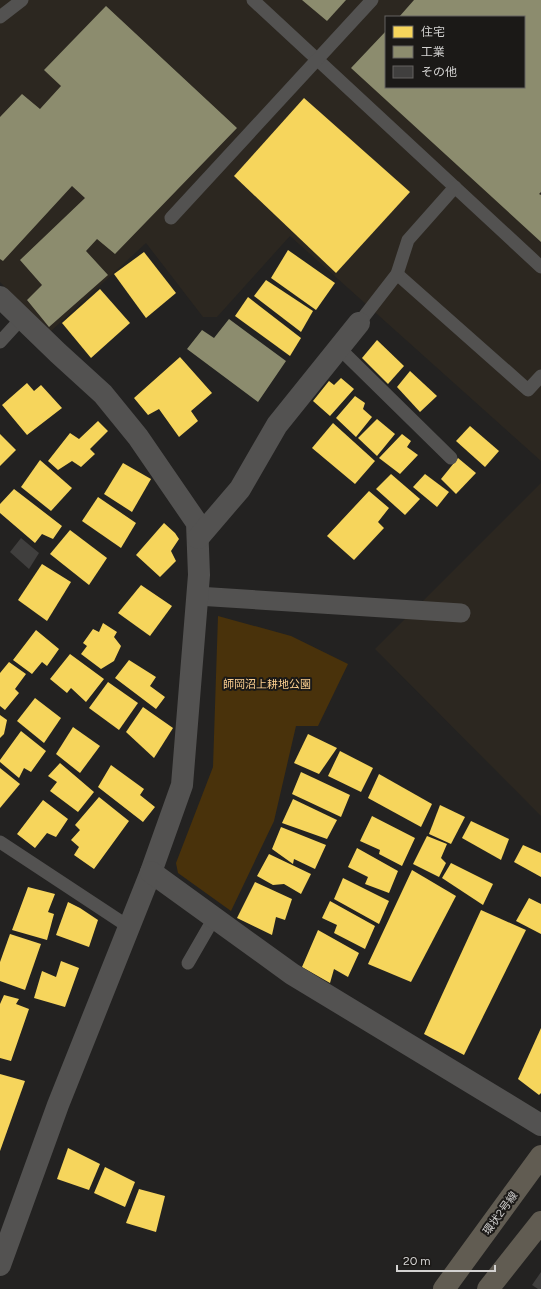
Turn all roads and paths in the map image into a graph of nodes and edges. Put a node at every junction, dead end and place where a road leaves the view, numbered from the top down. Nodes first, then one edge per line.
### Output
1 (22, 0) edge
2 (253, 0) edge
3 (372, 0) edge
4 (0, 18) edge
5 (317, 60) junction
6 (454, 188) junction
7 (171, 218) dead end
8 (541, 267) edge
9 (397, 274) junction
10 (0, 297) edge
11 (21, 319) junction
12 (359, 323) joint
13 (0, 342) edge
14 (339, 348) junction
15 (541, 376) edge
16 (451, 458) dead end
17 (198, 538) junction
18 (198, 596) junction
19 (461, 613) dead end
20 (0, 842) edge
21 (151, 872) junction
22 (214, 918) junction
23 (129, 927) junction
24 (188, 963) dead end
25 (541, 1125) edge
26 (541, 1156) edge
27 (541, 1222) edge
28 (0, 1264) edge
29 (444, 1289) edge
30 (488, 1289) edge

1 - 4 lane
2 - 5 lane
3 - 5 lane
5 - 6 lane
5 - 7 lane
6 - 8 lane
6 - 9 lane
9 - 12 lane
9 - 15 lane
10 - 11 street
11 - 13 lane
11 - 17 street
12 - 14 street
14 - 16 lane
14 - 17 street
17 - 18 street
18 - 19 street
18 - 21 street
20 - 23 lane
21 - 22 street
21 - 23 street
22 - 24 lane
22 - 25 street
23 - 28 street
26 - 29 main road, 環状2号線
27 - 30 main road

